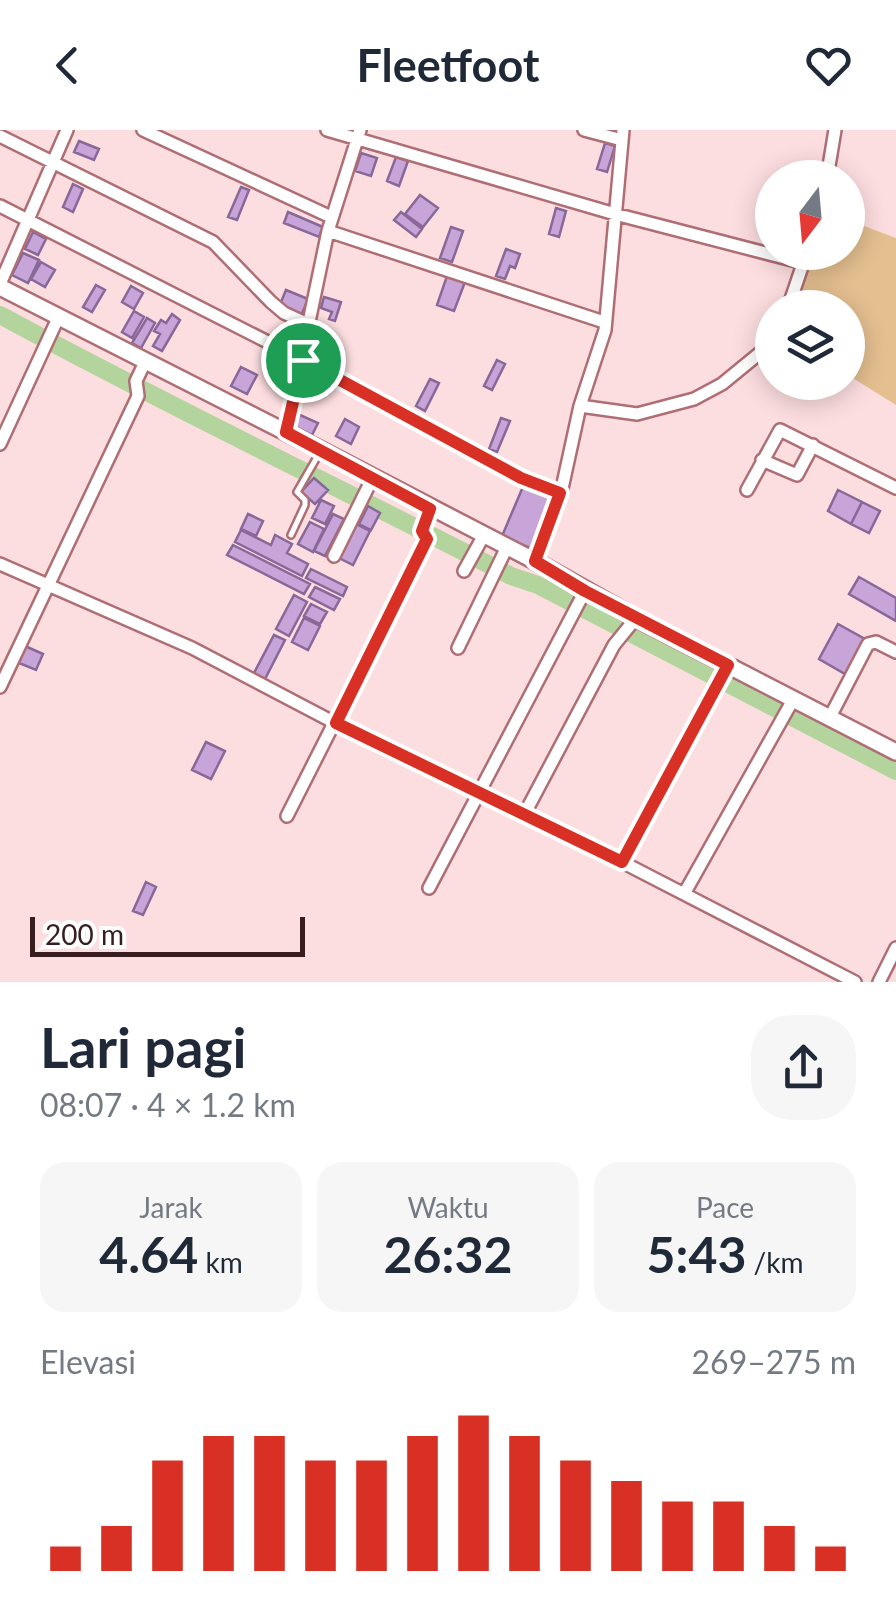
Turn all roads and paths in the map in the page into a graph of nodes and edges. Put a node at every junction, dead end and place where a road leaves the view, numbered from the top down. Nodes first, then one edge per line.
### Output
1 (67, 130) edge
2 (143, 130) edge
3 (327, 130) edge
4 (584, 130) edge
5 (835, 130) edge
6 (359, 134) edge
7 (622, 135) edge
8 (0, 136) edge
9 (830, 160) edge
10 (54, 165) junction
11 (0, 206) edge
12 (615, 214) junction
13 (331, 217) junction
14 (29, 221) junction
15 (328, 231) junction
16 (755, 246) edge
17 (0, 285) edge
18 (59, 316) junction
19 (604, 322) junction
20 (308, 324) junction
21 (755, 357) edge
22 (146, 360) junction
23 (303, 360) junction
24 (580, 406) junction
25 (286, 432) junction
26 (0, 444) edge
27 (813, 445) junction
28 (322, 450) junction
29 (762, 460) junction
30 (373, 477) junction
31 (896, 488) edge
32 (746, 490) dead end
33 (560, 493) junction
34 (430, 509) junction
35 (291, 535) dead end
36 (484, 535) junction
37 (507, 546) junction
38 (334, 556) dead end
39 (535, 561) junction
40 (0, 564) edge
41 (464, 572) dead end
42 (46, 588) junction
43 (580, 601) junction
44 (630, 628) junction
45 (458, 648) dead end
46 (896, 652) edge
47 (723, 676) junction
48 (0, 688) edge
49 (788, 709) junction
50 (833, 712) junction
51 (334, 726) junction
52 (896, 752) edge
53 (476, 797) junction
54 (524, 815) junction
55 (287, 816) dead end
56 (622, 862) junction
57 (429, 888) dead end
58 (684, 894) junction
59 (896, 948) edge
60 (855, 982) edge
61 (878, 982) edge

1 - 10 street
2 - 13 street
3 - 6 street
4 - 7 street
5 - 9 street
6 - 12 street
6 - 13 street
7 - 12 street
8 - 10 street
10 - 14 street
10 - 20 street
11 - 14 street
12 - 16 street
12 - 19 street
13 - 15 street
14 - 17 street
14 - 23 street
15 - 19 street
15 - 20 street
17 - 18 street
18 - 22 street
18 - 26 street
19 - 24 street
20 - 23 street
21 - 24 street
22 - 25 street
22 - 42 street
23 - 25 street
23 - 33 street
24 - 33 street
25 - 28 street
27 - 29 street
27 - 29 street
27 - 31 street
28 - 30 street
28 - 35 lane
29 - 32 street
30 - 34 street
30 - 38 street
33 - 39 street
34 - 36 street
34 - 51 street
36 - 37 street
36 - 41 street
37 - 39 street
37 - 45 street
39 - 43 street
40 - 42 street
42 - 48 street
42 - 51 street
43 - 44 street
43 - 53 street
44 - 47 street
44 - 54 street
46 - 50 street
47 - 49 street
47 - 56 street
49 - 50 street
49 - 58 street
50 - 52 street
51 - 53 street
51 - 55 street
53 - 54 street
53 - 57 street
54 - 56 street
56 - 58 street
58 - 60 street
59 - 61 street

